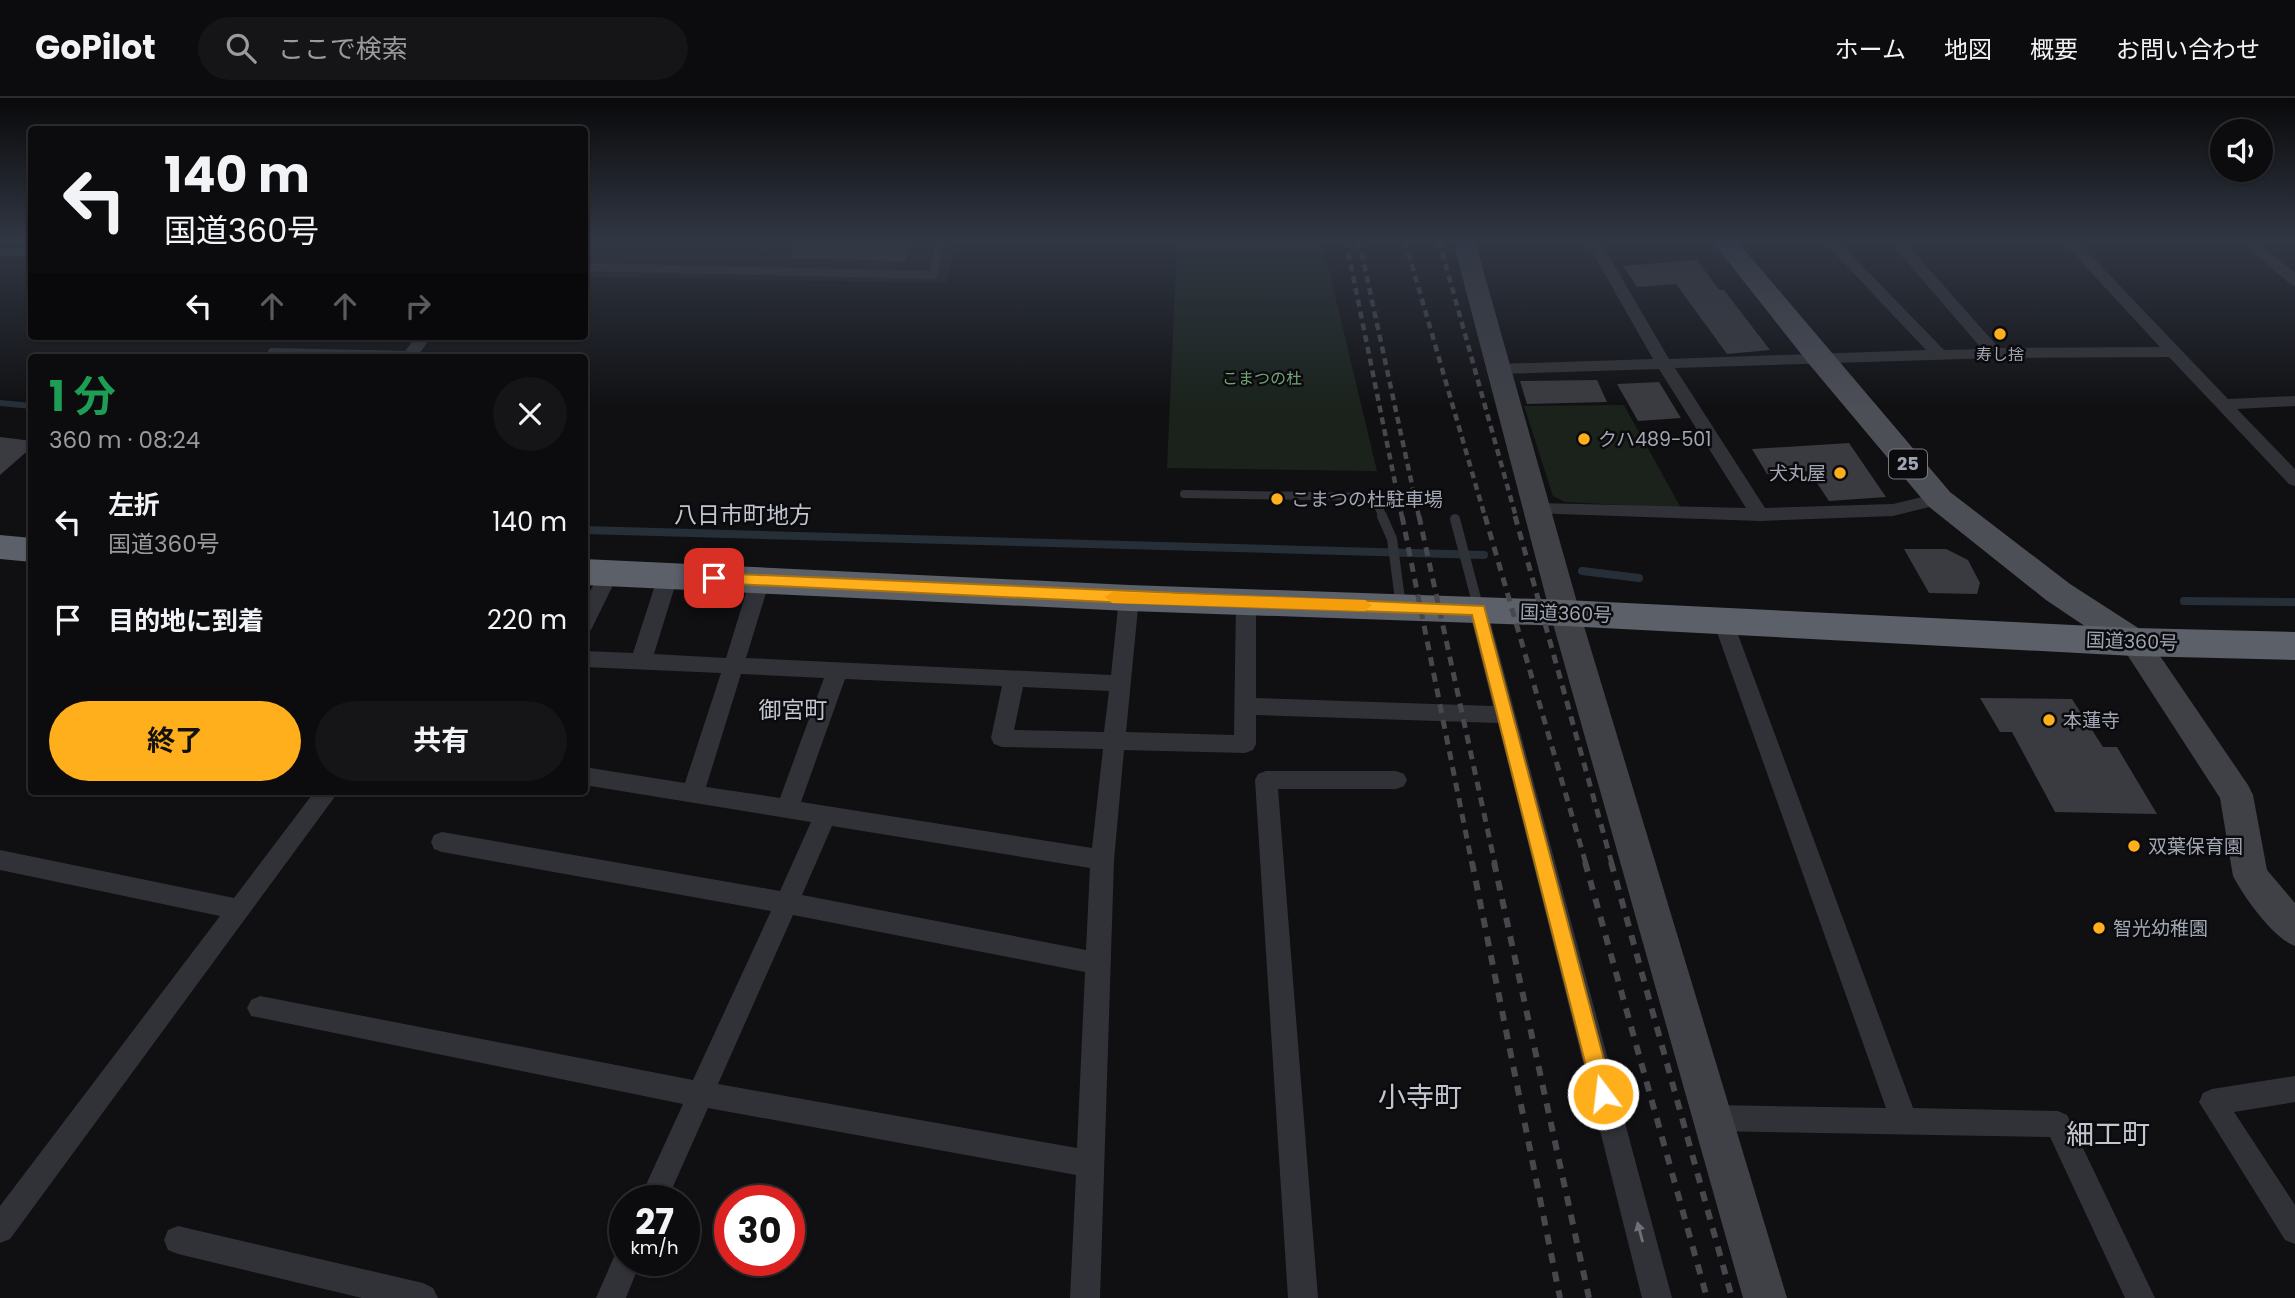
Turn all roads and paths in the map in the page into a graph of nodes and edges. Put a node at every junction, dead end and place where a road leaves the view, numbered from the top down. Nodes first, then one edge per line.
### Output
1 (1479, 297) edge
2 (1626, 297) edge
3 (1769, 297) edge
4 (1884, 297) edge
5 (1945, 297) edge
6 (2122, 297) edge
7 (272, 352) dead end
8 (2175, 352) junction
9 (1994, 353) junction
10 (327, 354) edge
11 (1940, 355) junction
12 (1819, 359) junction
13 (1665, 365) junction
14 (1499, 369) junction
15 (2295, 401) edge
16 (2225, 404) junction
17 (2295, 480) edge
18 (1184, 494) dead end
19 (1938, 499) junction
20 (1537, 509) junction
21 (1760, 514) junction
22 (1455, 519) dead end
23 (0, 547) edge
24 (28, 550) edge
25 (597, 572) edge
26 (668, 576) junction
27 (760, 580) junction
28 (1129, 598) junction
29 (1246, 601) junction
30 (1401, 607) junction
31 (588, 609) edge
32 (1479, 610) junction
33 (1565, 613) junction
34 (1723, 621) junction
35 (2134, 642) junction
36 (2292, 649) edge
37 (588, 659) edge
38 (641, 662) junction
39 (732, 667) junction
40 (837, 671) junction
41 (1014, 679) junction
42 (1119, 683) junction
43 (1246, 706) junction
44 (1504, 715) junction
45 (1113, 742) junction
46 (588, 777) edge
47 (1396, 780) dead end
48 (693, 794) junction
49 (325, 795) edge
50 (787, 810) junction
51 (825, 817) junction
52 (442, 842) dead end
53 (0, 860) edge
54 (1102, 860) junction
55 (786, 903) junction
56 (240, 909) junction
57 (2295, 930) edge
58 (1098, 963) junction
59 (260, 1009) dead end
60 (2295, 1089) edge
61 (699, 1094) junction
62 (1713, 1118) junction
63 (1904, 1120) junction
64 (1090, 1164) junction
65 (660, 1185) edge
66 (0, 1229) edge
67 (2295, 1230) edge
68 (178, 1240) dead end
69 (620, 1276) edge
70 (423, 1298) edge
71 (611, 1298) edge
72 (1085, 1298) edge
73 (1303, 1298) edge
74 (1657, 1298) edge
75 (1765, 1298) edge
76 (2140, 1298) edge

1 - 14 street
2 - 13 street
3 - 12 main road, 25
4 - 11 street
5 - 9 street
6 - 8 street
7 - 10 lane
8 - 9 street
8 - 16 street
9 - 11 street
11 - 12 street
12 - 13 street
12 - 19 main road, 25
13 - 14 street
13 - 21 street
14 - 20 street
15 - 16 street
16 - 17 street
18 - 30 lane
19 - 21 street
19 - 35 main road, 25
20 - 21 street
20 - 33 street
22 - 32 lane
23 - 24 highway
25 - 26 highway, 国道360号
25 - 31 street
26 - 27 highway, 国道360号
26 - 38 street
27 - 28 highway, 国道360号
27 - 39 street
28 - 29 highway, 国道360号
28 - 42 street
29 - 30 highway, 国道360号
29 - 43 street
30 - 32 highway, 国道360号
32 - 33 highway, 国道360号
32 - 44 street
33 - 34 highway, 国道360号
33 - 62 street
34 - 35 highway, 国道360号
34 - 63 street
35 - 36 highway, 国道360号
35 - 57 street
37 - 38 street
38 - 39 street
39 - 40 street
39 - 48 street
40 - 41 street
40 - 50 street
41 - 42 street
41 - 45 street
42 - 45 street
43 - 44 street
43 - 45 street
74 -> 44 street
45 - 54 street
46 - 48 street
47 - 73 street
48 - 50 street
49 - 56 street
50 - 51 street
51 - 54 street
51 - 55 street
52 - 55 street
53 - 56 street
54 - 58 street
55 - 58 street
55 - 61 street
56 - 66 street
58 - 64 street
59 - 61 street
60 - 67 street
61 - 64 street
61 - 65 street
62 - 63 street
62 - 75 street
63 - 76 street
64 - 72 street
68 - 70 street
69 - 71 street

